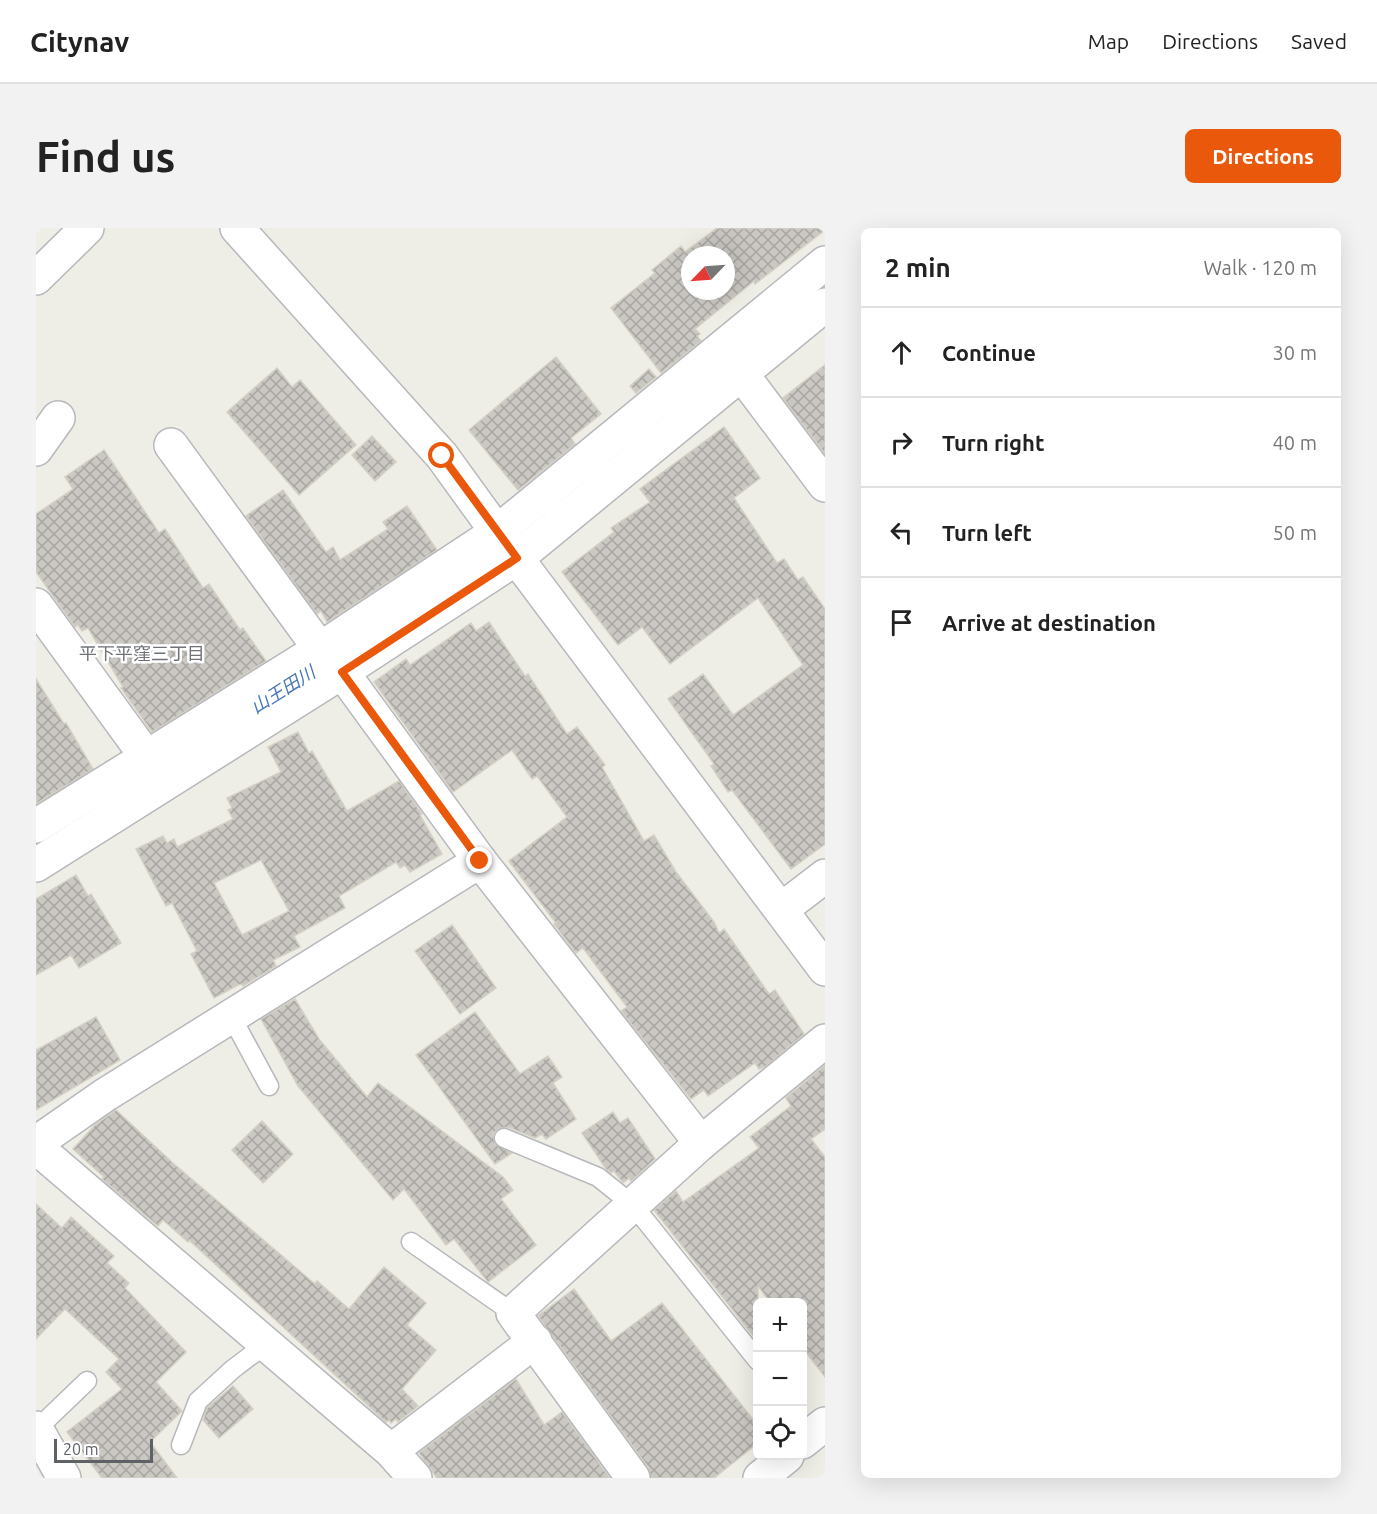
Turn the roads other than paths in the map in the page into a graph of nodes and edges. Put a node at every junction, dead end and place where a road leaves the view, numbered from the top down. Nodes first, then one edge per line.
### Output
1 (87, 228) edge
2 (237, 228) edge
3 (825, 263) edge
4 (36, 278) edge
5 (825, 305) edge
6 (722, 348) junction
7 (742, 373) junction
8 (58, 418) dead end
9 (171, 445) dead end
10 (36, 449) edge
11 (825, 485) edge
12 (497, 532) junction
13 (517, 558) junction
14 (36, 606) edge
15 (331, 661) junction
16 (146, 756) junction
17 (165, 783) junction
18 (36, 826) edge
19 (480, 861) junction
20 (36, 865) edge
21 (825, 876) edge
22 (782, 909) junction
23 (825, 969) edge
24 (231, 1016) junction
25 (825, 1041) edge
26 (269, 1086) dead end
27 (504, 1138) dead end
28 (701, 1143) junction
29 (36, 1145) edge
30 (633, 1205) junction
31 (411, 1242) dead end
32 (513, 1313) junction
33 (535, 1341) junction
34 (266, 1344) junction
35 (753, 1355) edge
36 (87, 1382) dead end
37 (36, 1429) edge
38 (181, 1446) dead end
39 (391, 1451) junction
40 (781, 1460) edge
41 (64, 1478) edge
42 (415, 1478) edge
43 (633, 1478) edge
44 (760, 1478) edge

1 - 4 street
2 - 12 street
3 - 6 street
5 - 7 street
6 - 7 street
6 - 12 street
7 - 11 street
7 - 13 street
8 - 10 street
9 - 15 street
12 - 13 street
12 - 15 street
13 - 15 street
13 - 22 street
14 - 16 street
15 - 16 street
15 - 17 street
15 - 19 street
16 - 17 street
16 - 18 street
17 - 20 street
19 - 24 street
19 - 28 street
21 - 22 street
22 - 23 street
24 - 26 lane
24 - 29 street
25 - 28 street
27 - 30 lane
28 - 30 street
29 - 34 street
30 - 32 street
30 - 35 lane
31 - 32 lane
32 - 33 street
33 - 39 street
33 - 43 street
34 - 38 lane
34 - 39 street
36 - 37 lane
37 - 41 street
39 - 42 street
40 - 44 street

